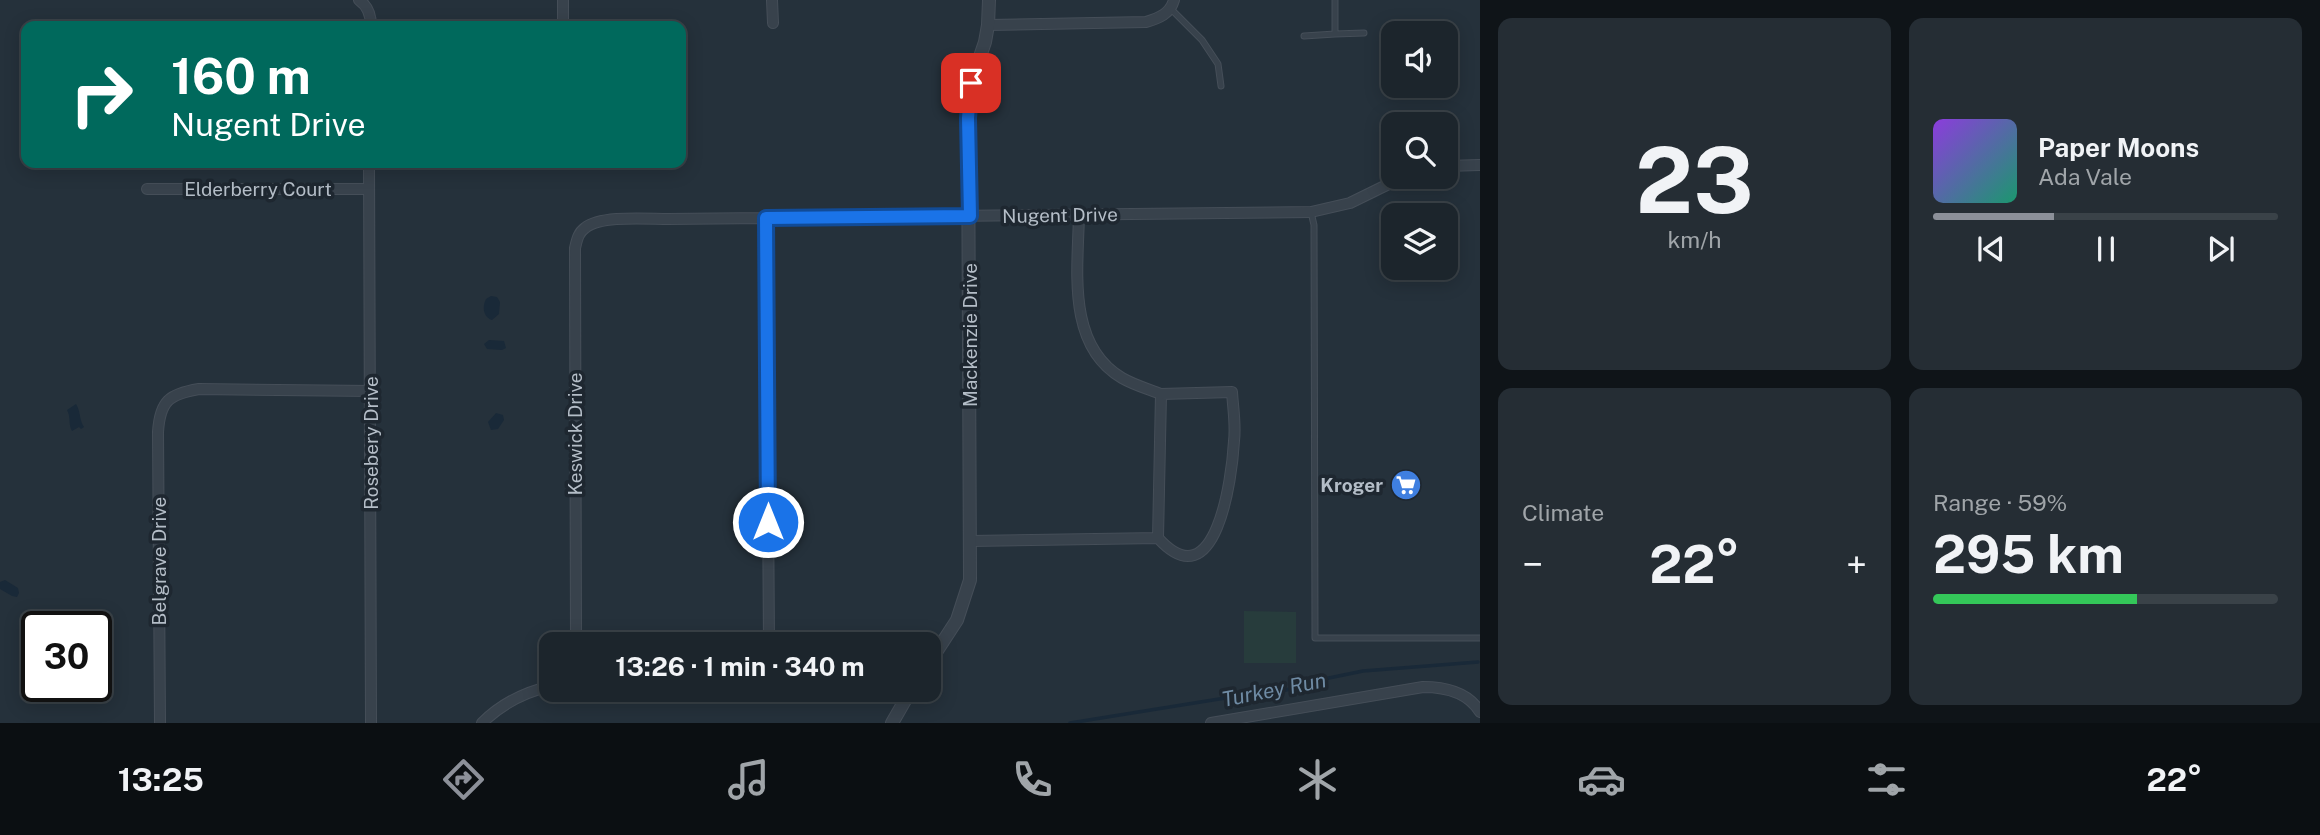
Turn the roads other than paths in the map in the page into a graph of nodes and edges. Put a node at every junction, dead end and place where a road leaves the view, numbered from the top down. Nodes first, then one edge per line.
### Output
1 (563, 0) edge
2 (772, 0) edge
3 (989, 0) edge
4 (1335, 0) edge
5 (362, 2) edge
6 (1172, 4) edge
7 (371, 21) edge
8 (563, 21) edge
9 (773, 23) dead end
10 (988, 25) junction
11 (1364, 33) dead end
12 (1335, 34) junction
13 (1304, 36) dead end
14 (1221, 86) dead end
15 (1458, 166) edge
16 (1480, 166) edge
17 (369, 168) edge
18 (1381, 188) edge
19 (147, 189) dead end
20 (369, 189) junction
21 (1311, 212) junction
22 (1079, 214) junction
23 (970, 216) junction
24 (766, 218) junction
25 (585, 228) joint
26 (371, 391) junction
27 (1161, 394) junction
28 (1158, 538) junction
29 (971, 541) junction
30 (576, 632) edge
31 (769, 632) edge
32 (1480, 638) edge
33 (941, 643) edge
34 (539, 690) edge
35 (904, 702) edge
36 (1480, 712) edge
37 (160, 723) edge
38 (371, 723) edge
39 (482, 723) edge
40 (892, 723) edge
41 (1211, 723) edge

1 - 8 street
2 - 9 street
3 - 10 street, Mackenzie Drive
4 - 12 lane
5 - 7 street
6 - 10 street
6 - 14 lane
10 - 23 street, Mackenzie Drive
11 - 12 lane
12 - 13 lane
15 - 16 street
17 - 20 street, Rosebery Drive
18 - 21 street, Nugent Drive
19 - 20 street, Elderberry Court
20 - 26 street, Rosebery Drive
21 - 22 street, Nugent Drive
21 - 32 lane
22 - 23 street, Nugent Drive
22 - 27 street
23 - 24 street, Nugent Drive
23 - 29 street, Mackenzie Drive
24 - 25 street, Nugent Drive
24 - 31 street
25 - 30 street, Keswick Drive
26 - 37 street, Belgrave Drive
26 - 38 street, Rosebery Drive
27 - 28 street
27 - 28 street
28 - 29 street
29 - 33 street, Mackenzie Drive
34 - 39 street
35 - 40 street
36 - 41 street

